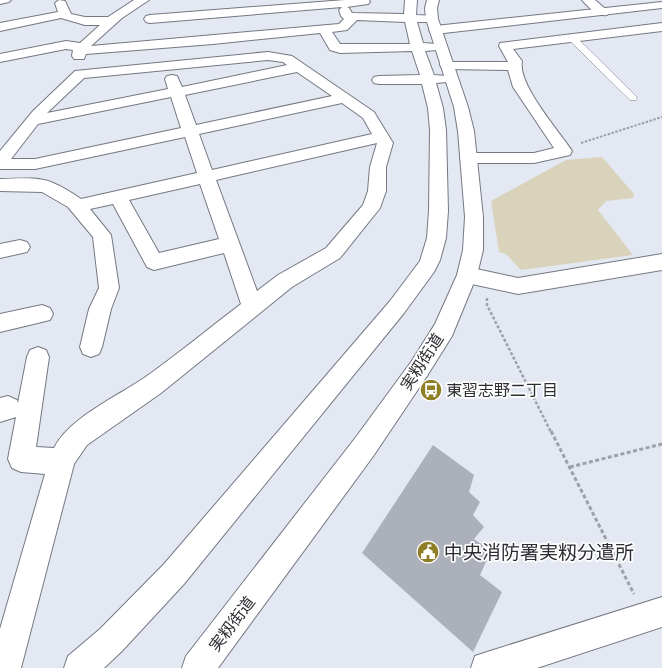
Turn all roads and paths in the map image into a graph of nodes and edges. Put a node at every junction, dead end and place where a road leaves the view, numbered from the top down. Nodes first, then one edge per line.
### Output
1 (5, 0) edge
2 (60, 0) edge
3 (363, 0) edge
4 (588, 0) edge
5 (0, 1) edge
6 (136, 1) edge
7 (343, 4) junction
8 (662, 5) edge
9 (410, 9) edge
10 (603, 12) junction
11 (65, 14) junction
12 (354, 16) junction
13 (150, 19) dead end
14 (111, 21) junction
15 (0, 27) edge
16 (662, 27) edge
17 (324, 29) junction
18 (572, 38) junction
19 (440, 40) edge
20 (81, 48) junction
21 (418, 48) junction
22 (0, 58) edge
23 (168, 66) junction
24 (514, 66) junction
25 (300, 67) junction
26 (91, 73) junction
27 (428, 79) junction
28 (380, 80) dead end
29 (177, 92) junction
30 (345, 98) junction
31 (633, 98) dead end
32 (662, 117) edge
33 (32, 121) junction
34 (190, 131) junction
35 (381, 137) junction
36 (564, 151) junction
37 (468, 158) junction
38 (0, 163) edge
39 (206, 176) junction
40 (0, 185) edge
41 (118, 196) junction
42 (77, 206) junction
43 (230, 244) junction
44 (20, 247) dead end
45 (0, 251) edge
46 (662, 262) edge
47 (478, 277) junction
48 (252, 306) junction
49 (42, 314) dead end
50 (0, 324) edge
51 (91, 347) dead end
52 (38, 357) dead end
53 (662, 444) edge
54 (61, 462) junction
55 (570, 467) junction
56 (654, 615) edge
57 (6, 668) edge
58 (80, 668) edge
59 (198, 668) edge
60 (486, 668) edge

1 - 5 street
2 - 11 street
3 - 7 street
4 - 10 street
6 - 14 street
7 - 12 street
7 - 13 street
8 - 10 street
9 - 12 street
9 - 19 street
9 - 21 street
10 - 19 street
11 - 14 street
11 - 15 street
12 - 17 street
14 - 20 street
16 - 18 street
17 - 20 street
17 - 21 street
18 - 24 street
18 - 31 lane
19 - 21 street
19 - 24 street
19 - 27 street
19 - 37 street, 実籾街道
20 - 22 street
20 - 26 street
21 - 27 street
23 - 25 street
23 - 26 street
23 - 29 street
24 - 36 street
25 - 29 street
25 - 30 street
26 - 33 street
27 - 28 street
27 - 58 street
29 - 33 street
29 - 34 street
30 - 34 street
30 - 35 street
32 - 36 path
33 - 38 street
34 - 38 street
34 - 39 street
35 - 39 street
35 - 48 street
36 - 37 street
37 - 47 street, 実籾街道
39 - 41 street
39 - 43 street
40 - 42 street
41 - 42 street
41 - 43 street
42 - 51 street
43 - 48 street
44 - 45 street
46 - 47 street
47 - 55 path
47 - 59 street, 実籾街道
48 - 54 street
49 - 50 street
52 - 54 street
53 - 55 path
54 - 57 street
55 - 56 path
56 - 60 street

